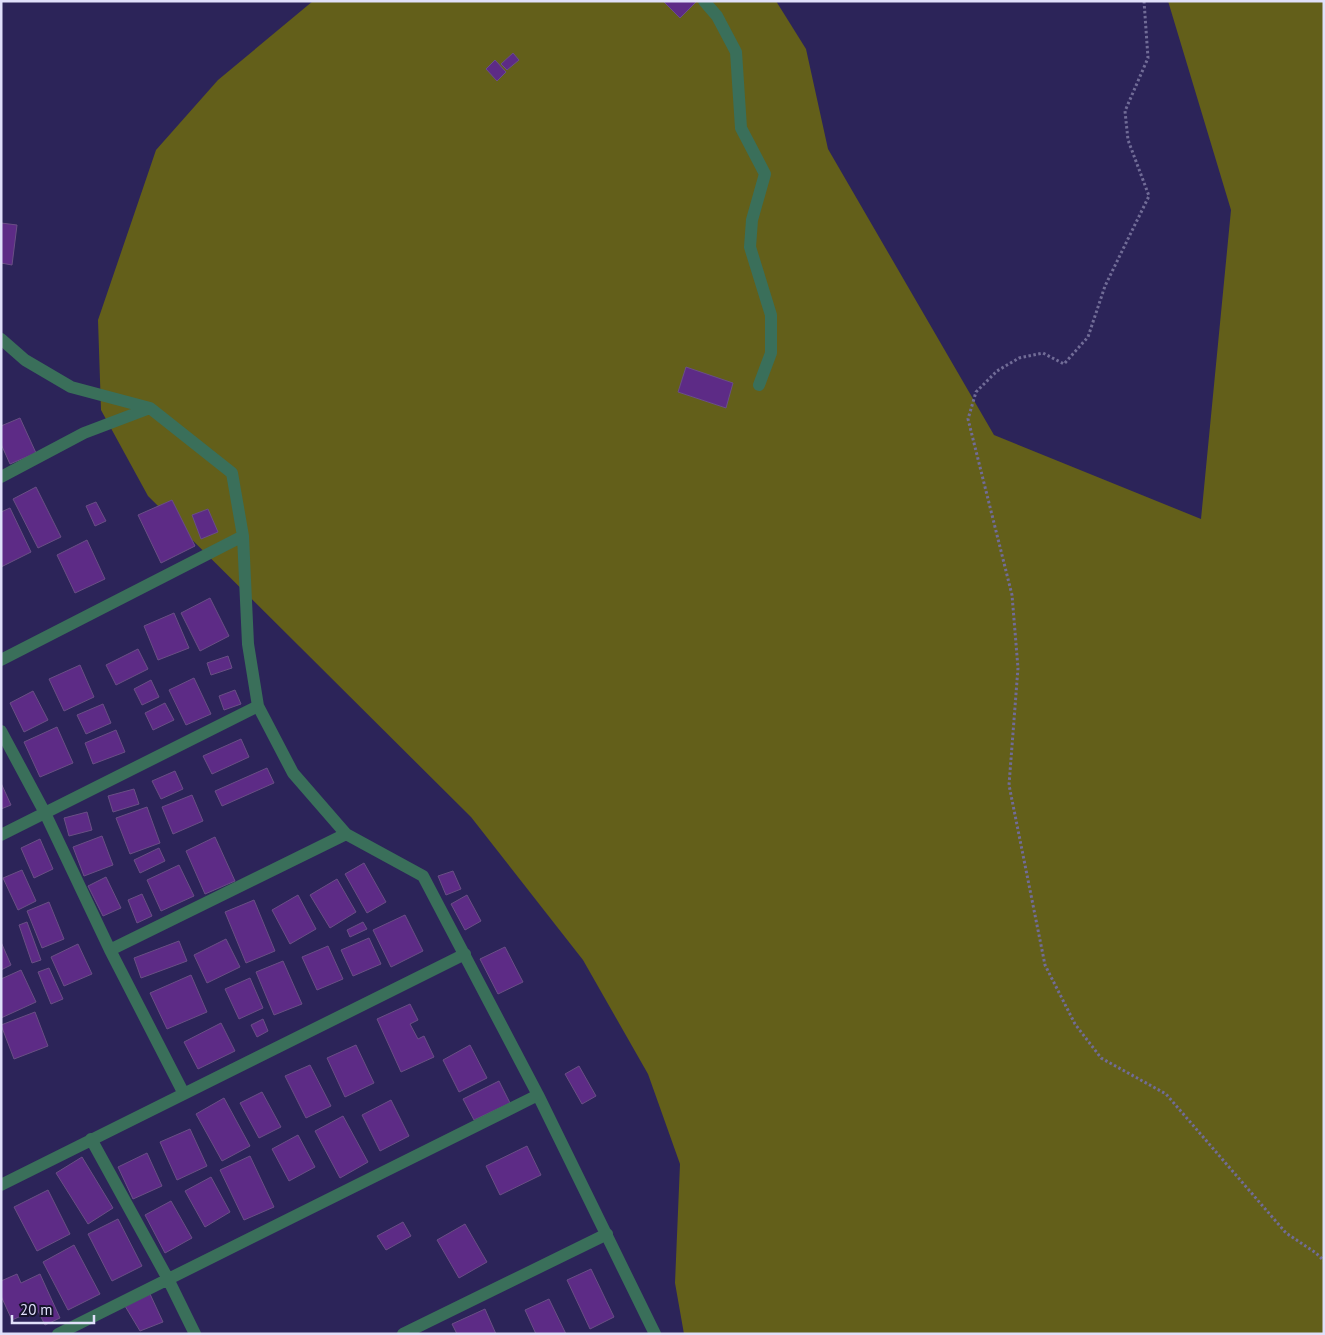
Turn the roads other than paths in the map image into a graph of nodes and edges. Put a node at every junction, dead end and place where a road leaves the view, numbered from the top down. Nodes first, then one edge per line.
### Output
1 (704, 1) edge
2 (1, 339) edge
3 (759, 385) dead end
4 (150, 408) junction
5 (1, 477) edge
6 (243, 536) junction
7 (1, 660) edge
8 (258, 706) junction
9 (1, 731) edge
10 (45, 813) junction
11 (346, 834) junction
12 (1, 835) edge
13 (110, 950) junction
14 (465, 954) junction
15 (184, 1094) junction
16 (538, 1095) junction
17 (91, 1139) junction
18 (1, 1185) edge
19 (607, 1234) junction
20 (168, 1279) junction
21 (58, 1334) edge
22 (196, 1334) edge
23 (403, 1334) edge
24 (655, 1334) edge

1 - 3 street
2 - 4 street
4 - 5 street
4 - 6 street
6 - 7 street
6 - 8 street
8 - 10 street
8 - 11 street
9 - 10 street
10 - 12 street
10 - 13 street
11 - 13 street
11 - 14 street
13 - 15 street
14 - 15 street
14 - 16 street
15 - 17 street
16 - 19 street
16 - 20 street
17 - 18 street
17 - 20 street
19 - 23 street
19 - 24 street
20 - 21 street
20 - 22 street

